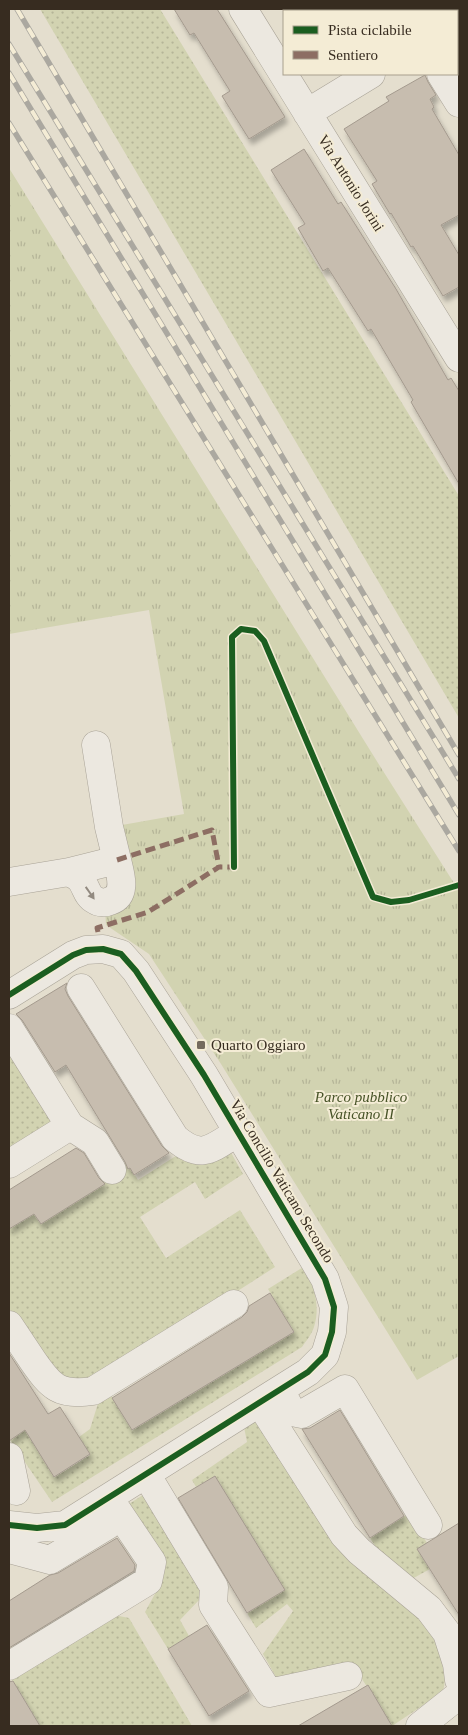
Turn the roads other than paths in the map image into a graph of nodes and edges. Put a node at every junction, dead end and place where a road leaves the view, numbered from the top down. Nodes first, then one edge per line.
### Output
1 (243, 9) edge
2 (283, 74) edge
3 (284, 75) edge
4 (369, 75) edge
5 (442, 75) edge
6 (459, 103) edge
7 (307, 113) junction
8 (459, 358) edge
9 (96, 745) dead end
10 (117, 860) junction
11 (65, 873) junction
12 (9, 882) edge
13 (81, 988) dead end
14 (9, 994) edge
15 (9, 1028) edge
16 (70, 1126) junction
17 (238, 1132) junction
18 (9, 1164) edge
19 (112, 1170) dead end
20 (234, 1304) dead end
21 (9, 1325) edge
22 (270, 1397) junction
23 (9, 1460) edge
24 (152, 1484) dead end
25 (16, 1492) dead end
26 (428, 1524) dead end
27 (9, 1525) edge
28 (9, 1549) edge
29 (9, 1666) edge
30 (348, 1676) dead end
31 (459, 1680) edge
32 (459, 1696) edge
33 (420, 1726) edge

1 - 2 street, Via Antonio Jorini
3 - 7 street, Via Antonio Jorini
4 - 7 street
5 - 6 street
7 - 8 street, Via Antonio Jorini
9 - 10 street
10 - 11 street
11 -> 10 street
11 - 12 street
13 - 17 street
14 - 17 street, Via Concilio Vaticano Secondo
15 - 16 street
16 - 18 street
16 - 19 street
17 - 22 street, Via Concilio Vaticano Secondo
20 - 21 street
22 - 26 street
22 - 27 street, Via Concilio Vaticano Secondo
22 - 31 street
23 - 25 street
24 - 30 street
28 - 29 street
32 - 33 street

